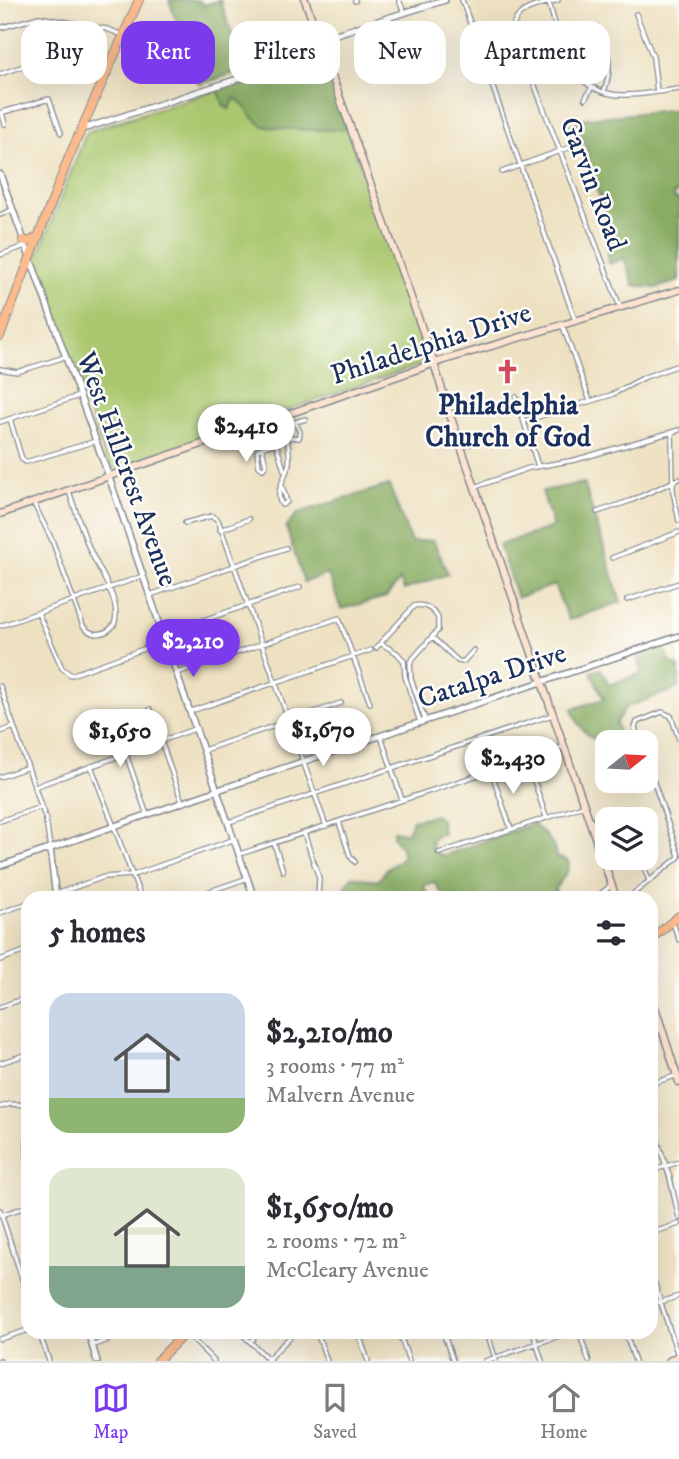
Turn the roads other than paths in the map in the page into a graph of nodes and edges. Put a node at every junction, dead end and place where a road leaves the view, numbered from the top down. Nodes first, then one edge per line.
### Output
1 (139, 0) edge
2 (305, 0) edge
3 (399, 0) edge
4 (445, 0) edge
5 (462, 0) edge
6 (558, 0) edge
7 (548, 2) edge
8 (404, 13) junction
9 (636, 14) dead end
10 (129, 21) edge
11 (313, 21) edge
12 (469, 21) edge
13 (0, 28) edge
14 (121, 34) edge
15 (340, 34) edge
16 (121, 39) edge
17 (21, 67) edge
18 (0, 74) edge
19 (229, 81) edge
20 (335, 84) edge
21 (492, 84) edge
22 (606, 84) edge
23 (592, 87) junction
24 (679, 89) edge
25 (604, 92) junction
26 (657, 92) junction
27 (585, 99) dead end
28 (1, 113) edge
29 (5, 124) dead end
30 (82, 127) junction
31 (61, 133) dead end
32 (582, 143) dead end
33 (559, 152) junction
34 (520, 165) junction
35 (502, 172) dead end
36 (0, 174) edge
37 (12, 210) junction
38 (0, 215) edge
39 (36, 238) junction
40 (24, 243) junction
41 (0, 255) edge
42 (29, 256) junction
43 (34, 271) junction
44 (23, 274) junction
45 (679, 290) edge
46 (620, 307) junction
47 (575, 320) junction
48 (562, 324) junction
49 (0, 335) edge
50 (65, 357) junction
51 (433, 364) junction
52 (679, 365) edge
53 (0, 369) edge
54 (79, 396) junction
55 (516, 397) dead end
56 (479, 398) dead end
57 (590, 401) junction
58 (448, 409) junction
59 (282, 415) junction
60 (10, 419) junction
61 (269, 419) junction
62 (306, 419) dead end
63 (524, 421) junction
64 (0, 422) edge
65 (679, 430) edge
66 (672, 432) junction
67 (493, 437) dead end
68 (287, 439) junction
69 (96, 441) junction
70 (276, 443) junction
71 (461, 447) junction
72 (262, 448) junction
73 (538, 466) junction
74 (284, 472) junction
75 (107, 475) junction
76 (679, 479) edge
77 (672, 482) junction
78 (282, 486) dead end
79 (475, 486) junction
80 (68, 489) junction
81 (32, 502) junction
82 (597, 512) dead end
83 (0, 514) edge
84 (249, 519) dead end
85 (679, 521) edge
86 (185, 523) dead end
87 (220, 530) junction
88 (679, 532) edge
89 (286, 548) dead end
90 (612, 558) dead end
91 (233, 567) junction
92 (143, 576) junction
93 (679, 583) edge
94 (300, 587) dead end
95 (109, 589) junction
96 (150, 595) junction
97 (627, 600) dead end
98 (74, 601) junction
99 (247, 605) junction
100 (38, 613) junction
101 (0, 626) edge
102 (679, 636) edge
103 (432, 637) junction
104 (165, 638) junction
105 (261, 644) junction
106 (376, 647) junction
107 (474, 650) dead end
108 (354, 656) junction
109 (407, 662) junction
110 (177, 673) junction
111 (542, 681) junction
112 (274, 682) junction
113 (0, 687) edge
114 (341, 703) dead end
115 (370, 703) dead end
116 (150, 709) dead end
117 (191, 711) junction
118 (553, 715) junction
119 (288, 721) junction
120 (423, 721) junction
121 (14, 727) junction
122 (197, 728) junction
123 (636, 730) edge
124 (0, 732) edge
125 (381, 735) junction
126 (679, 739) edge
127 (161, 741) junction
128 (564, 746) junction
129 (204, 750) junction
130 (126, 754) junction
131 (527, 759) junction
132 (303, 761) junction
133 (91, 766) junction
134 (28, 767) junction
135 (392, 768) junction
136 (491, 770) junction
137 (0, 777) edge
138 (34, 787) junction
139 (218, 789) junction
140 (657, 793) edge
141 (315, 794) junction
142 (402, 800) junction
143 (182, 802) junction
144 (585, 806) junction
145 (41, 807) junction
146 (147, 815) junction
147 (547, 817) junction
148 (0, 821) edge
149 (338, 821) junction
150 (229, 822) junction
151 (113, 826) junction
152 (326, 826) junction
153 (511, 829) junction
154 (304, 833) junction
155 (235, 839) junction
156 (274, 843) junction
157 (50, 848) junction
158 (439, 853) dead end
159 (240, 855) junction
160 (679, 857) edge
161 (355, 862) dead end
162 (0, 866) edge
163 (645, 870) edge
164 (283, 871) dead end
165 (133, 875) junction
166 (248, 878) junction
167 (649, 881) junction
168 (612, 885) junction
169 (55, 891) edge
170 (69, 891) edge
171 (139, 891) edge
172 (210, 891) edge
173 (252, 891) edge
174 (318, 891) edge
175 (604, 891) edge
176 (614, 891) edge
177 (637, 891) edge
178 (21, 906) edge
179 (0, 913) edge
180 (676, 919) edge
181 (658, 933) edge
182 (679, 940) edge
183 (21, 952) edge
184 (0, 960) edge
185 (21, 1000) edge
186 (0, 1007) edge
187 (658, 1016) edge
188 (662, 1028) junction
189 (658, 1029) edge
190 (21, 1056) edge
191 (0, 1063) edge
192 (678, 1078) edge
193 (658, 1082) edge
194 (21, 1105) edge
195 (0, 1107) edge
196 (658, 1142) edge
197 (679, 1162) edge
198 (666, 1166) junction
199 (658, 1169) edge
200 (21, 1208) edge
201 (1, 1214) edge
202 (679, 1218) edge
203 (679, 1224) edge
204 (658, 1231) edge
205 (21, 1275) edge
206 (658, 1293) edge
207 (679, 1296) edge
208 (661, 1302) junction
209 (658, 1303) edge
210 (21, 1332) edge
211 (0, 1339) edge
212 (41, 1339) edge
213 (90, 1339) edge
214 (110, 1339) edge
215 (178, 1339) edge
216 (192, 1339) edge
217 (248, 1339) edge
218 (253, 1339) edge
219 (288, 1339) edge
220 (319, 1339) edge
221 (360, 1339) edge
222 (401, 1339) edge
223 (445, 1339) edge
224 (489, 1339) edge
225 (536, 1339) edge
226 (549, 1339) edge
227 (581, 1339) edge
228 (627, 1339) edge
229 (251, 1342) junction
230 (537, 1343) junction
231 (92, 1346) junction
232 (678, 1358) edge
233 (496, 1359) edge
234 (268, 1360) edge
235 (49, 1361) edge
236 (97, 1361) edge
237 (157, 1361) edge
238 (214, 1361) edge
239 (327, 1361) edge
240 (368, 1361) edge
241 (409, 1361) edge
242 (453, 1361) edge
243 (485, 1361) edge
244 (542, 1361) edge
245 (589, 1361) edge
246 (635, 1361) edge
247 (669, 1361) edge

1 - 10 main road
2 - 11 main road
3 - 8 street
4 - 8 street
5 - 12 street
6 - 7 street
7 - 23 street
7 - 33 street, Garvin Road
8 - 15 street
9 - 26 street
13 - 14 street
16 - 30 main road
17 - 18 street
19 - 30 street
20 - 51 main road
21 - 34 street
22 - 25 street
23 - 25 street
23 - 27 street
24 - 26 street
25 - 26 street
28 - 29 street
28 - 31 street
30 - 39 main road
32 - 33 street
33 - 34 street
33 - 46 street, Garvin Road
34 - 35 street
34 - 47 street
36 - 37 street, West Hillcrest Avenue
37 - 38 street
37 - 40 street, West Hillcrest Avenue
39 - 40 main road
39 - 42 main road
40 - 41 street
40 - 42 street, West Hillcrest Avenue
42 - 43 street, West Hillcrest Avenue
42 - 44 main road
43 - 44 main road
43 - 50 street, West Hillcrest Avenue
44 - 49 main road
45 - 46 main road, Philadelphia Drive
46 - 47 main road, Philadelphia Drive
47 - 48 main road, Philadelphia Drive
48 - 51 main road, Philadelphia Drive
48 - 57 street
50 - 53 street
50 - 54 street, West Hillcrest Avenue
51 - 58 main road
51 - 59 main road, Philadelphia Drive
52 - 57 street
54 - 60 street
54 - 69 street, West Hillcrest Avenue
55 - 63 street
56 - 58 street
57 - 63 street
58 - 71 main road
59 - 61 main road, Philadelphia Drive
59 - 68 street
60 - 64 street
60 - 69 street
61 - 70 street
61 - 75 main road, Philadelphia Drive
62 - 68 street
63 - 73 street
65 - 66 street
66 - 73 street
66 - 77 street
67 - 71 street
68 - 70 street
68 - 74 street
69 - 75 street, West Hillcrest Avenue
70 - 72 street
70 - 74 street
71 - 79 main road
72 - 72 street
73 - 79 street
74 - 78 street
75 - 80 main road, Philadelphia Drive
75 - 92 street, West Hillcrest Avenue
76 - 77 street
77 - 82 street
77 - 85 street
79 - 111 main road
80 - 81 main road, Philadelphia Drive
80 - 95 street
81 - 83 main road, Philadelphia Drive
81 - 98 street
84 - 87 street
86 - 87 street
87 - 91 street
88 - 90 street
89 - 91 street
91 - 96 street
91 - 99 street
92 - 95 street
92 - 96 street, West Hillcrest Avenue
93 - 97 street
94 - 99 street
95 - 98 street
95 - 98 street
96 - 104 street, West Hillcrest Avenue
98 - 100 street
99 - 104 street
99 - 105 street
100 - 101 street
100 - 104 street
102 - 111 street, Catalpa Drive
103 - 106 street
103 - 107 street
103 - 109 street
104 - 110 street, West Hillcrest Avenue
105 - 108 street
105 - 110 street
105 - 112 street
106 - 108 street
106 - 109 street
108 - 112 street
108 - 115 street
109 - 120 street
110 - 117 street, West Hillcrest Avenue
111 - 118 main road
111 - 120 street, Catalpa Drive
112 - 117 street
112 - 119 street
113 - 121 street
114 - 119 street
116 - 127 street
117 - 122 street, West Hillcrest Avenue
118 - 128 main road
118 - 135 street
119 - 129 street
119 - 132 street
120 - 125 street, Catalpa Drive
121 - 124 street
121 - 134 street
122 - 127 street
122 - 129 street, West Hillcrest Avenue
123 - 126 street
125 - 132 street, Catalpa Drive
125 - 135 street
127 - 130 street
127 - 143 street
128 - 131 street
128 - 144 main road
129 - 139 street, West Hillcrest Avenue
130 - 133 street
130 - 146 street
131 - 136 street
131 - 147 street
132 - 139 street, Catalpa Drive
132 - 141 street
133 - 138 street
133 - 151 street
134 - 137 street
134 - 138 street
135 - 141 street
135 - 142 street
136 - 142 street
136 - 153 street
138 - 145 street
139 - 143 street, Catalpa Drive
139 - 150 street, West Hillcrest Avenue
140 - 160 street
141 - 150 street
141 - 152 street
142 - 149 street
143 - 146 street, Catalpa Drive
144 - 147 street
144 - 168 main road
145 - 148 street
145 - 157 street
146 - 151 street, Catalpa Drive
147 - 153 street
149 - 152 street
149 - 161 street
150 - 155 street, West Hillcrest Avenue
151 - 157 street, Catalpa Drive
151 - 165 street
152 - 154 street
153 - 158 street
154 - 156 street
154 - 174 street
155 - 159 street, West Hillcrest Avenue
155 - 165 street
156 - 159 street
156 - 164 street
157 - 162 street, Catalpa Drive
157 - 169 street
159 - 166 street, West Hillcrest Avenue
160 - 167 street
163 - 167 street
165 - 170 street
165 - 171 street
166 - 172 street
166 - 173 street, West Hillcrest Avenue
167 - 177 street
168 - 175 street
168 - 176 main road
178 - 179 street
180 - 181 main road
180 - 182 street
183 - 184 street
185 - 186 street
187 - 188 main road
188 - 189 street
188 - 192 main road
190 - 191 street
192 - 193 street
194 - 195 street
196 - 198 street
197 - 198 street
198 - 199 street
198 - 202 street
200 - 201 street
201 - 205 street
203 - 204 street
206 - 208 street
207 - 208 street
208 - 209 street
208 - 232 street
210 - 211 street
212 - 235 street
213 - 231 street
214 - 231 street
215 - 237 main road
216 - 238 street
217 - 229 street
218 - 229 street
219 - 234 street
220 - 239 street
221 - 240 street
222 - 241 street
223 - 242 street
224 - 233 street
225 - 230 street
226 - 230 street
227 - 245 street
228 - 246 street
229 - 234 street
230 - 233 street
230 - 244 street
231 - 236 street
232 - 247 main road
233 - 243 street

